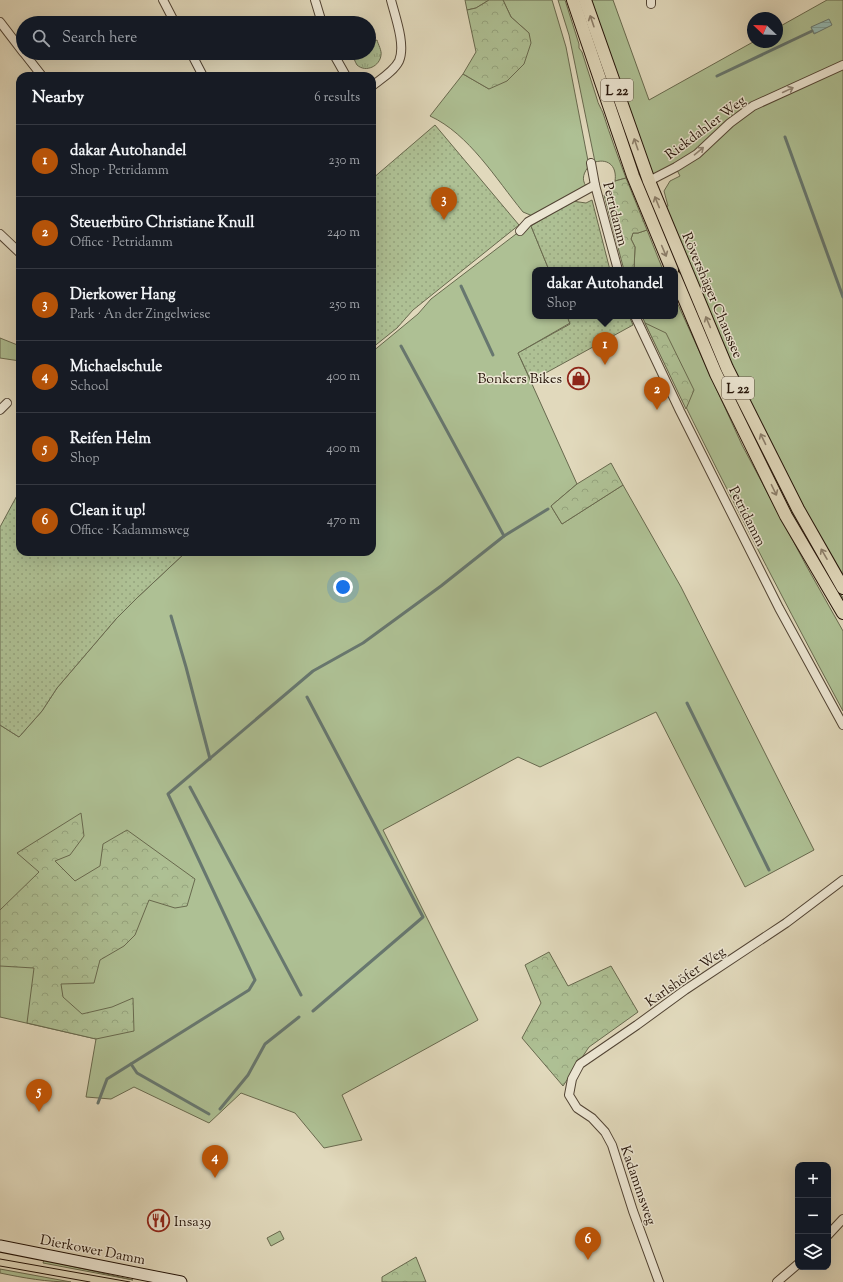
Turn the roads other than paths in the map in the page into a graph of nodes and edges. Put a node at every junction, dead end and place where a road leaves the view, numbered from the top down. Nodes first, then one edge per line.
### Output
1 (163, 0) edge
2 (315, 0) edge
3 (391, 0) edge
4 (572, 0) edge
5 (585, 0) edge
6 (171, 16) edge
7 (320, 16) edge
8 (0, 22) edge
9 (16, 43) edge
10 (29, 60) edge
11 (195, 60) edge
12 (337, 60) edge
13 (843, 65) edge
14 (39, 72) edge
15 (201, 72) edge
16 (344, 72) edge
17 (376, 83) edge
18 (591, 163) dead end
19 (648, 180) junction
20 (595, 185) junction
21 (520, 231) dead end
22 (0, 234) edge
23 (16, 249) edge
24 (617, 267) edge
25 (671, 267) edge
26 (678, 284) edge
27 (636, 319) edge
28 (7, 403) dead end
29 (0, 410) edge
30 (843, 588) edge
31 (843, 613) edge
32 (843, 725) edge
33 (843, 880) edge
34 (577, 1108) joint
35 (843, 1219) edge
36 (829, 1234) edge
37 (0, 1246) edge
38 (795, 1266) edge
39 (181, 1282) edge
40 (659, 1282) edge
41 (777, 1282) edge

1 - 6 street
2 - 7 street
3 - 17 street
4 -> 25 main road, Rövershäger Chaussee / L 22
19 -> 5 main road, Rövershäger Chaussee / L 22
8 - 9 street
10 - 14 street
11 - 15 street
12 - 16 street
19 -> 13 street, Riekdahler Weg
18 - 20 street, Petridamm
30 -> 19 main road, Rövershäger Chaussee / L 22
20 - 21 street
20 - 24 street, Petridamm
22 - 23 street
26 -> 31 main road, Rövershäger Chaussee / L 22
27 - 32 street, Petridamm
28 - 29 street
33 - 34 street, Karlshöfer Weg
34 - 40 street, Kadammsweg
35 - 36 street
37 - 39 street, Dierkower Damm
38 - 41 street

